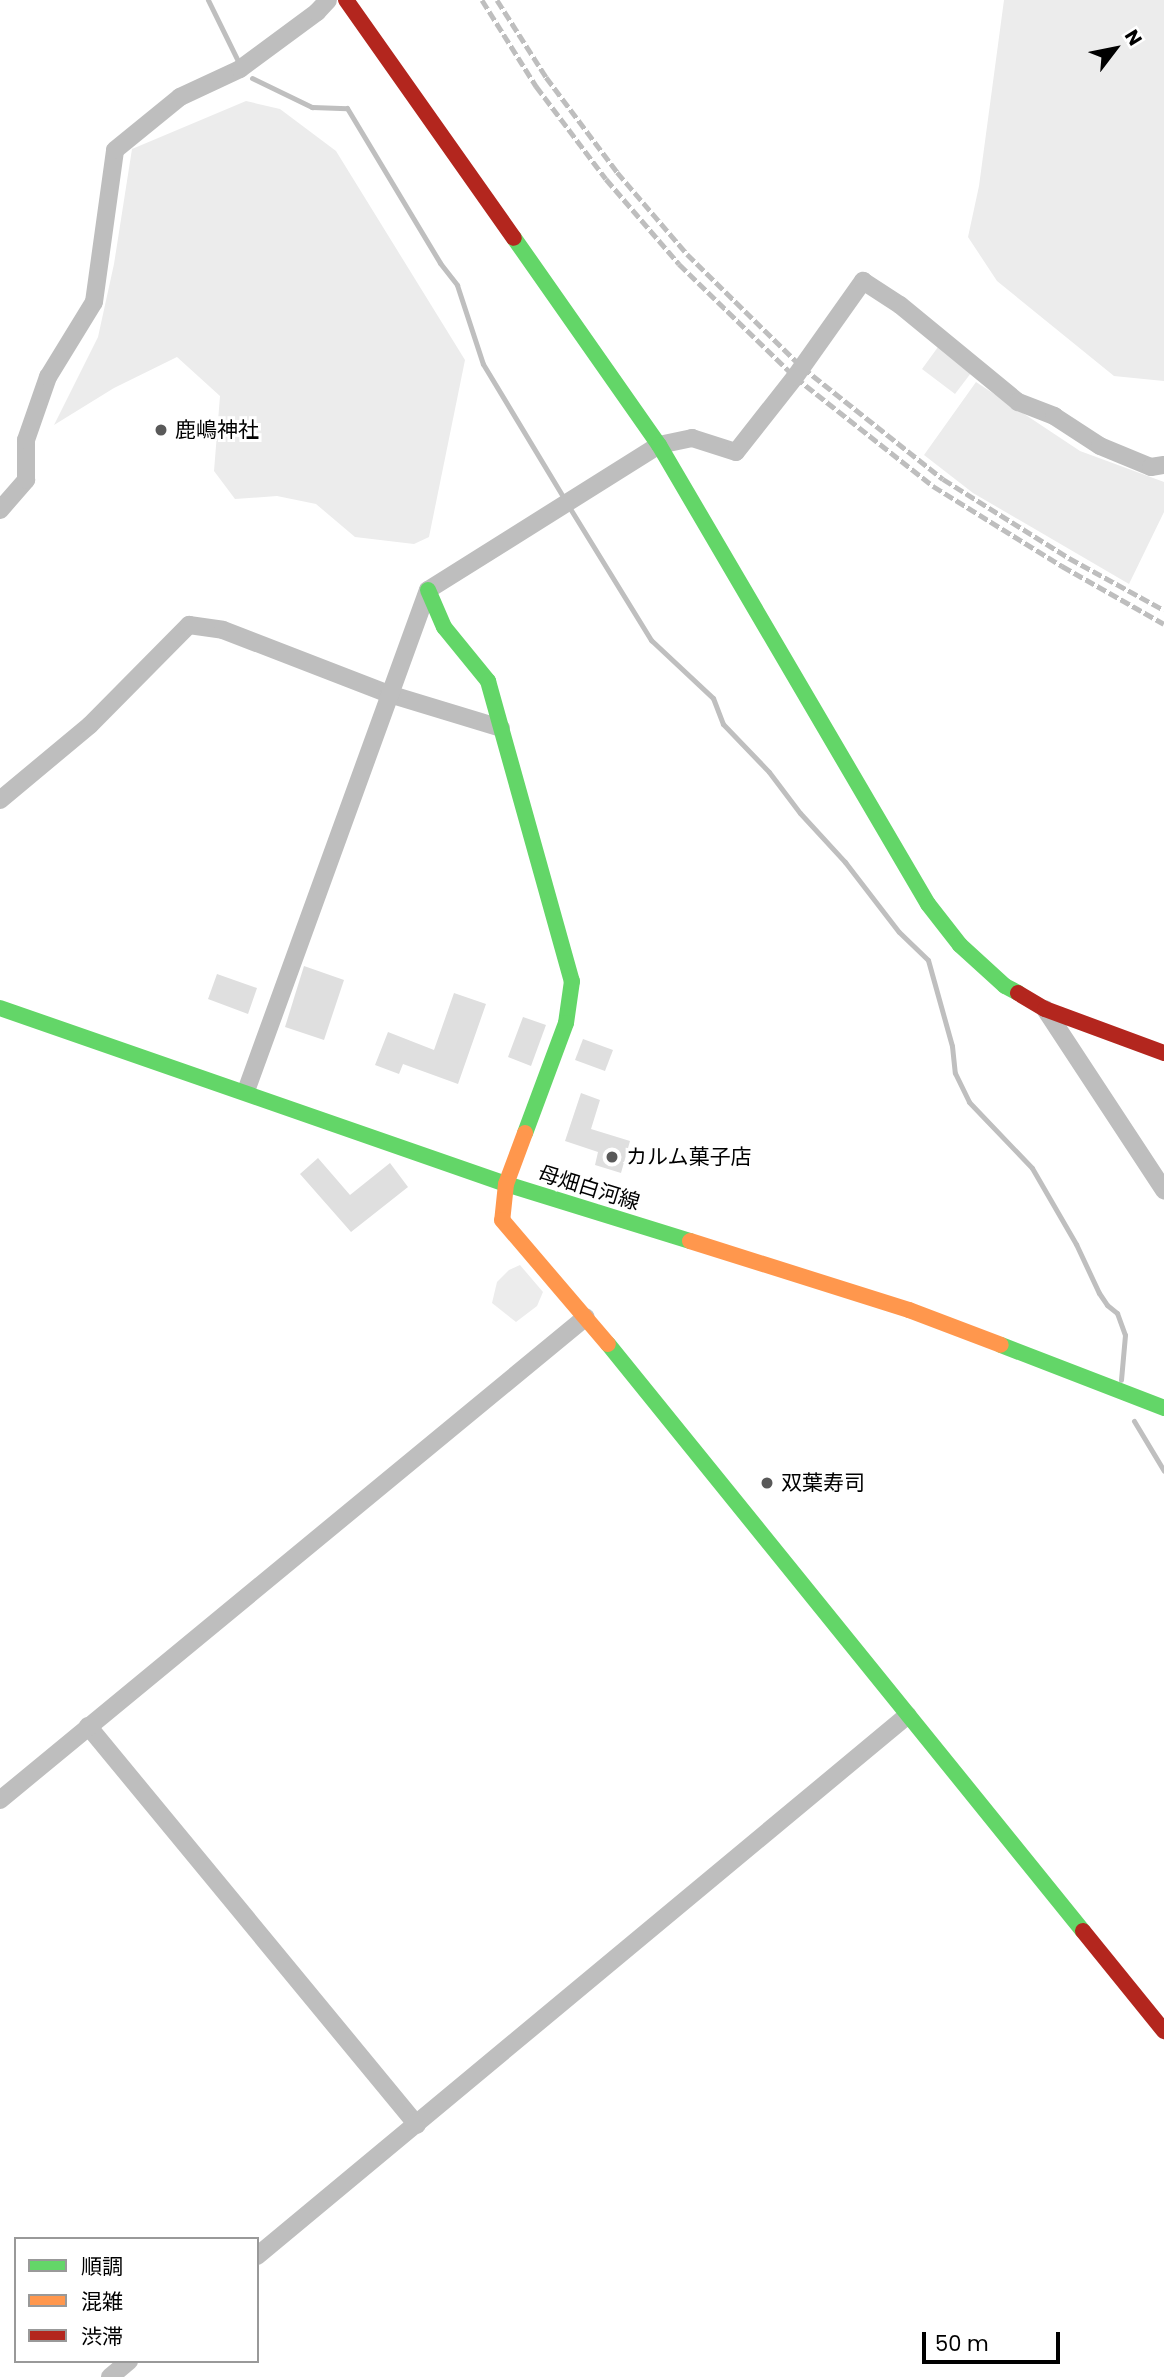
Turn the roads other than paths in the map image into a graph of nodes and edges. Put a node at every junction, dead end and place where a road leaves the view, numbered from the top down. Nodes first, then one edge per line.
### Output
1 (328, 0) edge
2 (346, 0) edge
3 (659, 445) junction
4 (1164, 465) edge
5 (0, 510) edge
6 (428, 590) junction
7 (389, 694) junction
8 (501, 728) junction
9 (0, 800) edge
10 (0, 1009) edge
11 (1045, 1009) junction
12 (1164, 1053) edge
13 (246, 1091) junction
14 (506, 1184) junction
15 (1164, 1190) edge
16 (586, 1317) junction
17 (1164, 1408) edge
18 (908, 1715) junction
19 (88, 1726) junction
20 (0, 1800) edge
21 (1164, 2031) edge
22 (417, 2125) junction
23 (259, 2254) edge
24 (128, 2363) edge
25 (110, 2377) edge

1 - 5 street
2 - 3 street
3 - 4 street
3 - 6 street
3 - 11 street
6 - 7 street
6 - 8 street
7 - 8 street
7 - 9 street
7 - 13 street
8 - 14 street
10 - 13 street, 母畑白河線
11 - 12 street
11 - 15 street
13 - 14 street, 母畑白河線
14 - 16 street
14 - 17 street, 母畑白河線
16 - 18 street
16 - 19 street
18 - 21 street
18 - 22 street
19 - 20 street
19 - 22 street
22 - 23 street
24 - 25 street

